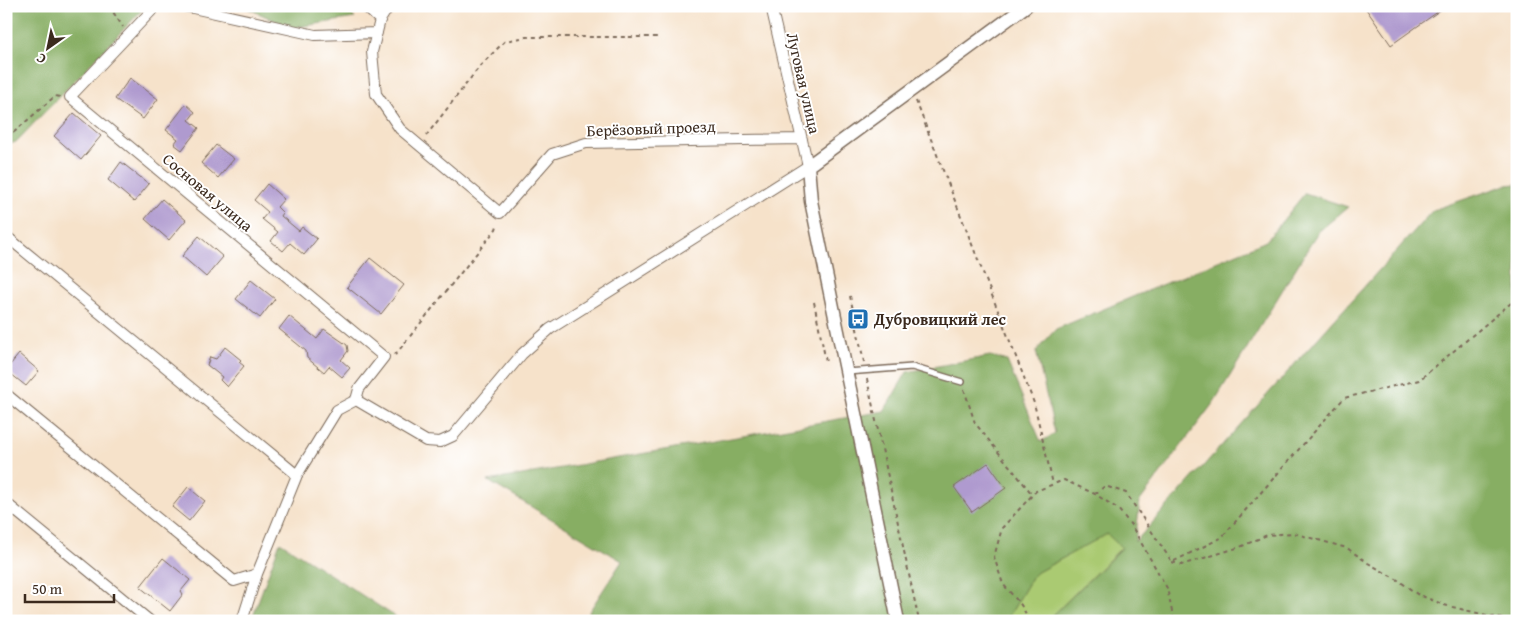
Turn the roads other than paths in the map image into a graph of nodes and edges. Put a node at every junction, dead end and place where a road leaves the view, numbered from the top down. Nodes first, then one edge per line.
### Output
1 (156, 6) edge
2 (184, 6) edge
3 (365, 6) edge
4 (390, 6) edge
5 (771, 6) edge
6 (1026, 6) edge
7 (380, 20) junction
8 (377, 33) junction
9 (802, 139) junction
10 (808, 166) junction
11 (6, 236) edge
12 (846, 373) junction
13 (962, 382) road end
14 (6, 394) edge
15 (356, 400) junction
16 (297, 476) junction
17 (6, 503) edge
18 (257, 574) junction
19 (150, 621) edge
20 (242, 621) edge
21 (898, 621) edge

1 - 15 street, Сосновая улица
2 - 8 street
3 - 7 street
4 - 7 street
5 - 9 street, Луговая улица
6 - 10 street
7 - 8 street
8 - 9 street, Берёзовый проезд
9 - 10 street, Луговая улица
10 - 12 street
10 - 15 street
11 - 16 street
12 - 13 lane
12 - 21 street
14 - 18 street
15 - 16 street
16 - 18 street
17 - 19 street
18 - 20 street

